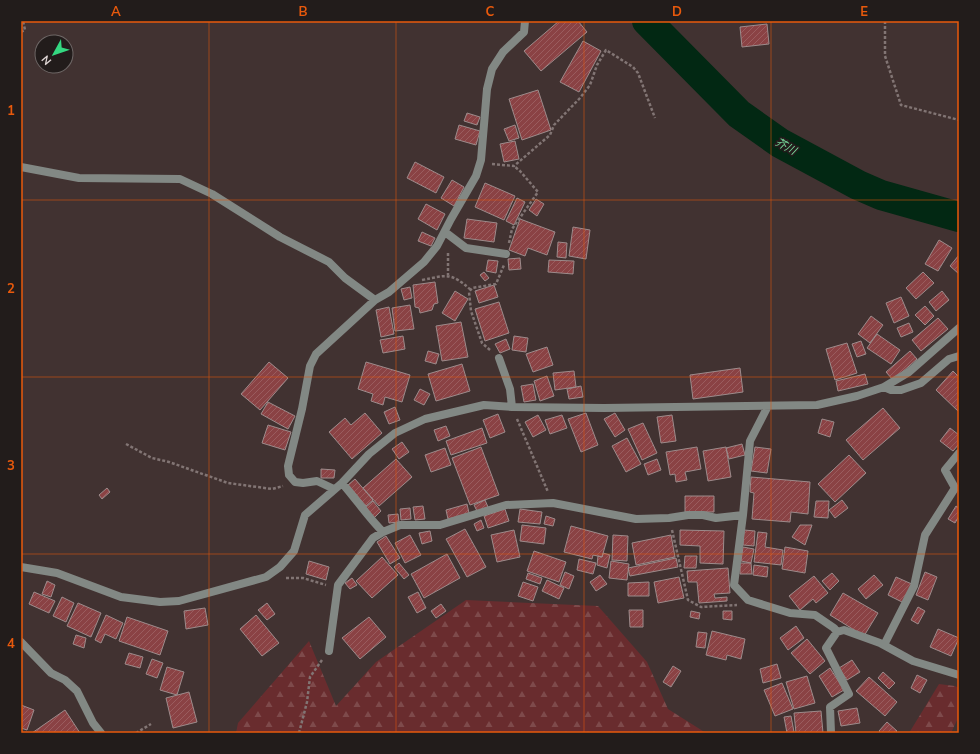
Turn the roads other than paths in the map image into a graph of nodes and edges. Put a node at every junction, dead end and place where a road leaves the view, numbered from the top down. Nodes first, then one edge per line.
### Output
1 (525, 21) edge
2 (21, 167) edge
3 (447, 234) junction
4 (506, 254) road end
5 (375, 300) junction
6 (959, 328) edge
7 (959, 356) edge
8 (499, 358) road end
9 (884, 387) junction
10 (768, 406) junction
11 (512, 407) junction
12 (959, 453) edge
13 (342, 483) junction
14 (334, 489) junction
15 (743, 515) junction
16 (383, 532) junction
17 (21, 567) edge
18 (837, 632) junction
19 (21, 642) edge
20 (884, 645) junction
21 (329, 651) road end
22 (959, 675) edge
23 (101, 733) edge
24 (831, 733) edge

1 - 3 street
2 - 5 street
3 - 4 street
3 - 5 street
5 - 14 street
6 - 9 street
7 - 9 street
8 - 11 street
9 - 10 street
10 - 11 street
10 - 15 street
11 - 13 street
12 - 20 street
13 - 14 street
13 - 16 street
14 - 17 street
15 - 16 street
15 - 18 street
16 - 21 street
18 - 20 street
18 - 24 street
19 - 23 street
20 - 22 street

